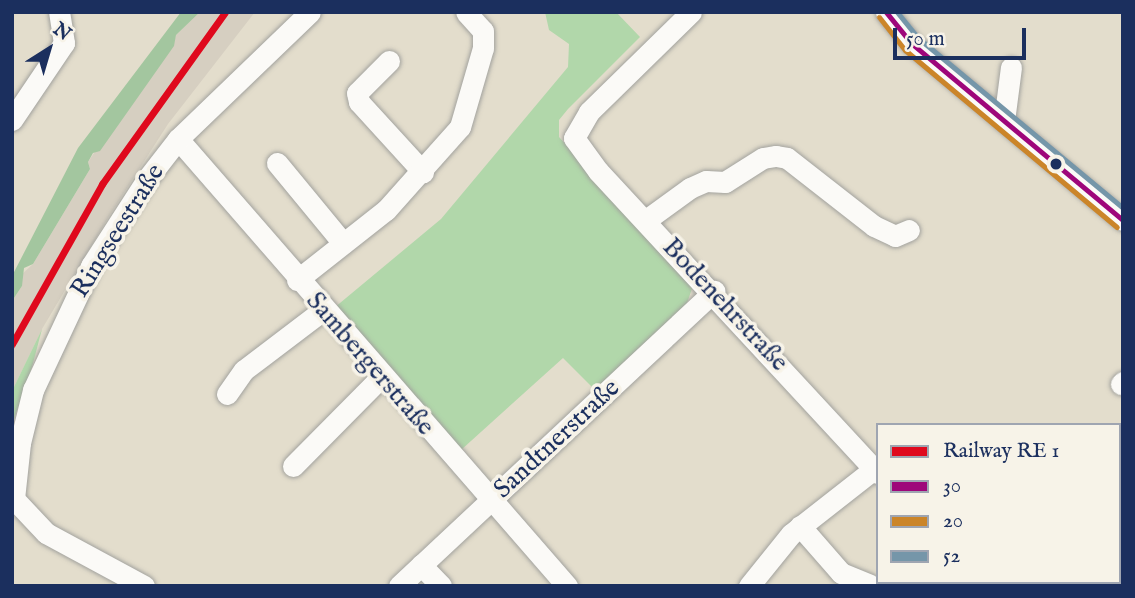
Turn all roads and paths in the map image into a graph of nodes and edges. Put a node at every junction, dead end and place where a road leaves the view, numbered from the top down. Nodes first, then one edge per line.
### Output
1 (59, 12) edge
2 (310, 12) edge
3 (466, 12) edge
4 (691, 12) edge
5 (886, 12) edge
6 (389, 61) dead end
7 (1011, 67) dead end
8 (12, 121) edge
9 (1004, 121) junction
10 (178, 139) junction
11 (277, 163) dead end
12 (423, 172) junction
13 (646, 220) junction
14 (1123, 220) edge
15 (909, 230) dead end
16 (343, 243) junction
17 (297, 280) junction
18 (715, 291) junction
19 (323, 310) junction
20 (381, 377) junction
21 (227, 394) dead end
22 (293, 466) dead end
23 (876, 471) edge
24 (490, 502) junction
25 (800, 526) junction
26 (421, 565) junction
27 (870, 585) edge
28 (144, 586) edge
29 (399, 586) edge
30 (441, 586) edge
31 (567, 586) edge
32 (748, 586) edge

1 - 8 street
2 - 10 street, Ringseestraße
3 - 12 street
4 - 13 street, Bodenehrstraße
5 - 9 street
6 - 12 street
7 - 9 street
9 - 14 street
10 - 17 street, Sambergerstraße
10 - 28 street, Ringseestraße
11 - 16 street
12 - 16 street
13 - 15 street
13 - 18 street, Bodenehrstraße
16 - 17 street
17 - 19 street, Sambergerstraße
18 - 23 street, Bodenehrstraße
18 - 24 street, Sandtnerstraße
19 - 20 street, Sambergerstraße
19 - 21 street
20 - 22 street
20 - 24 street, Sambergerstraße
23 - 25 street
24 - 26 street, Sandtnerstraße
24 - 31 street, Sambergerstraße
25 - 27 street
25 - 32 street
26 - 29 street, Sandtnerstraße
26 - 30 street

